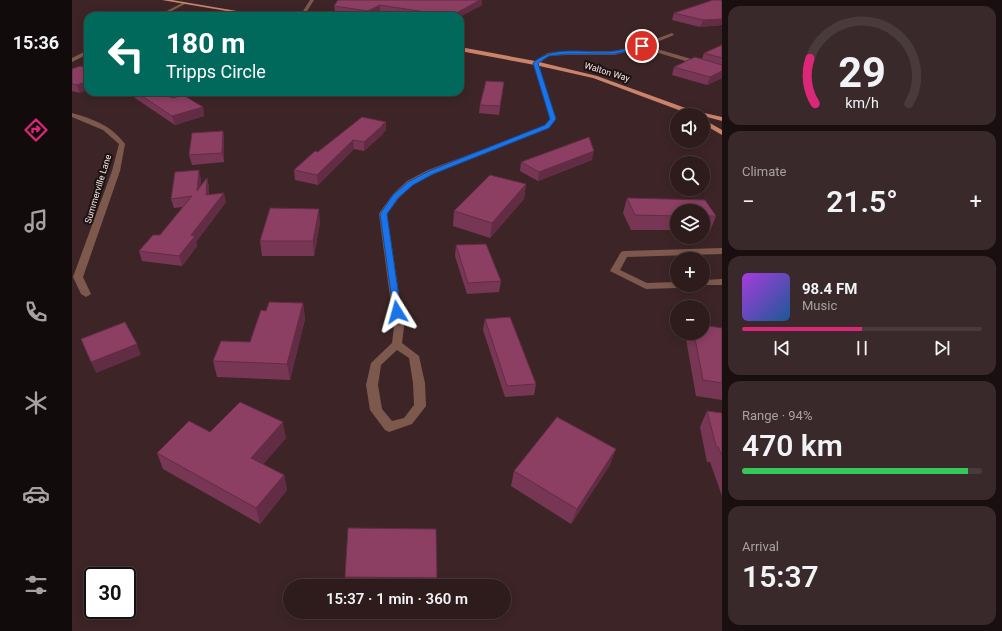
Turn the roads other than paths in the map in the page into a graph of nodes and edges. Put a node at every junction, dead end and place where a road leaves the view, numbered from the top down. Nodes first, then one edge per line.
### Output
1 (164, 0) edge
2 (312, 0) edge
3 (185, 3) junction
4 (167, 12) edge
5 (240, 12) edge
6 (304, 12) edge
7 (672, 34) dead end
8 (642, 46) junction
9 (464, 50) edge
10 (84, 54) edge
11 (72, 60) edge
12 (536, 63) junction
13 (722, 70) edge
14 (680, 108) edge
15 (72, 115) edge
16 (710, 116) edge
17 (722, 119) edge
18 (710, 120) edge
19 (710, 125) edge
20 (722, 125) edge
21 (722, 133) edge
22 (722, 251) edge
23 (689, 252) edge
24 (670, 253) edge
25 (722, 282) edge
26 (710, 283) edge
27 (670, 285) edge
28 (86, 294) dead end
29 (397, 344) junction

1 - 3 main road
2 - 6 street
3 - 4 street
3 - 5 main road
7 - 8 street
8 - 12 street
8 - 13 street
9 - 12 main road, Walton Way
10 - 11 street
12 - 14 main road, Walton Way
12 - 29 street
15 - 28 street, Summerville Lane
16 - 17 main road
18 - 20 main road
19 - 21 main road
22 - 23 street
24 - 27 street
25 - 26 street
29 - 29 street

